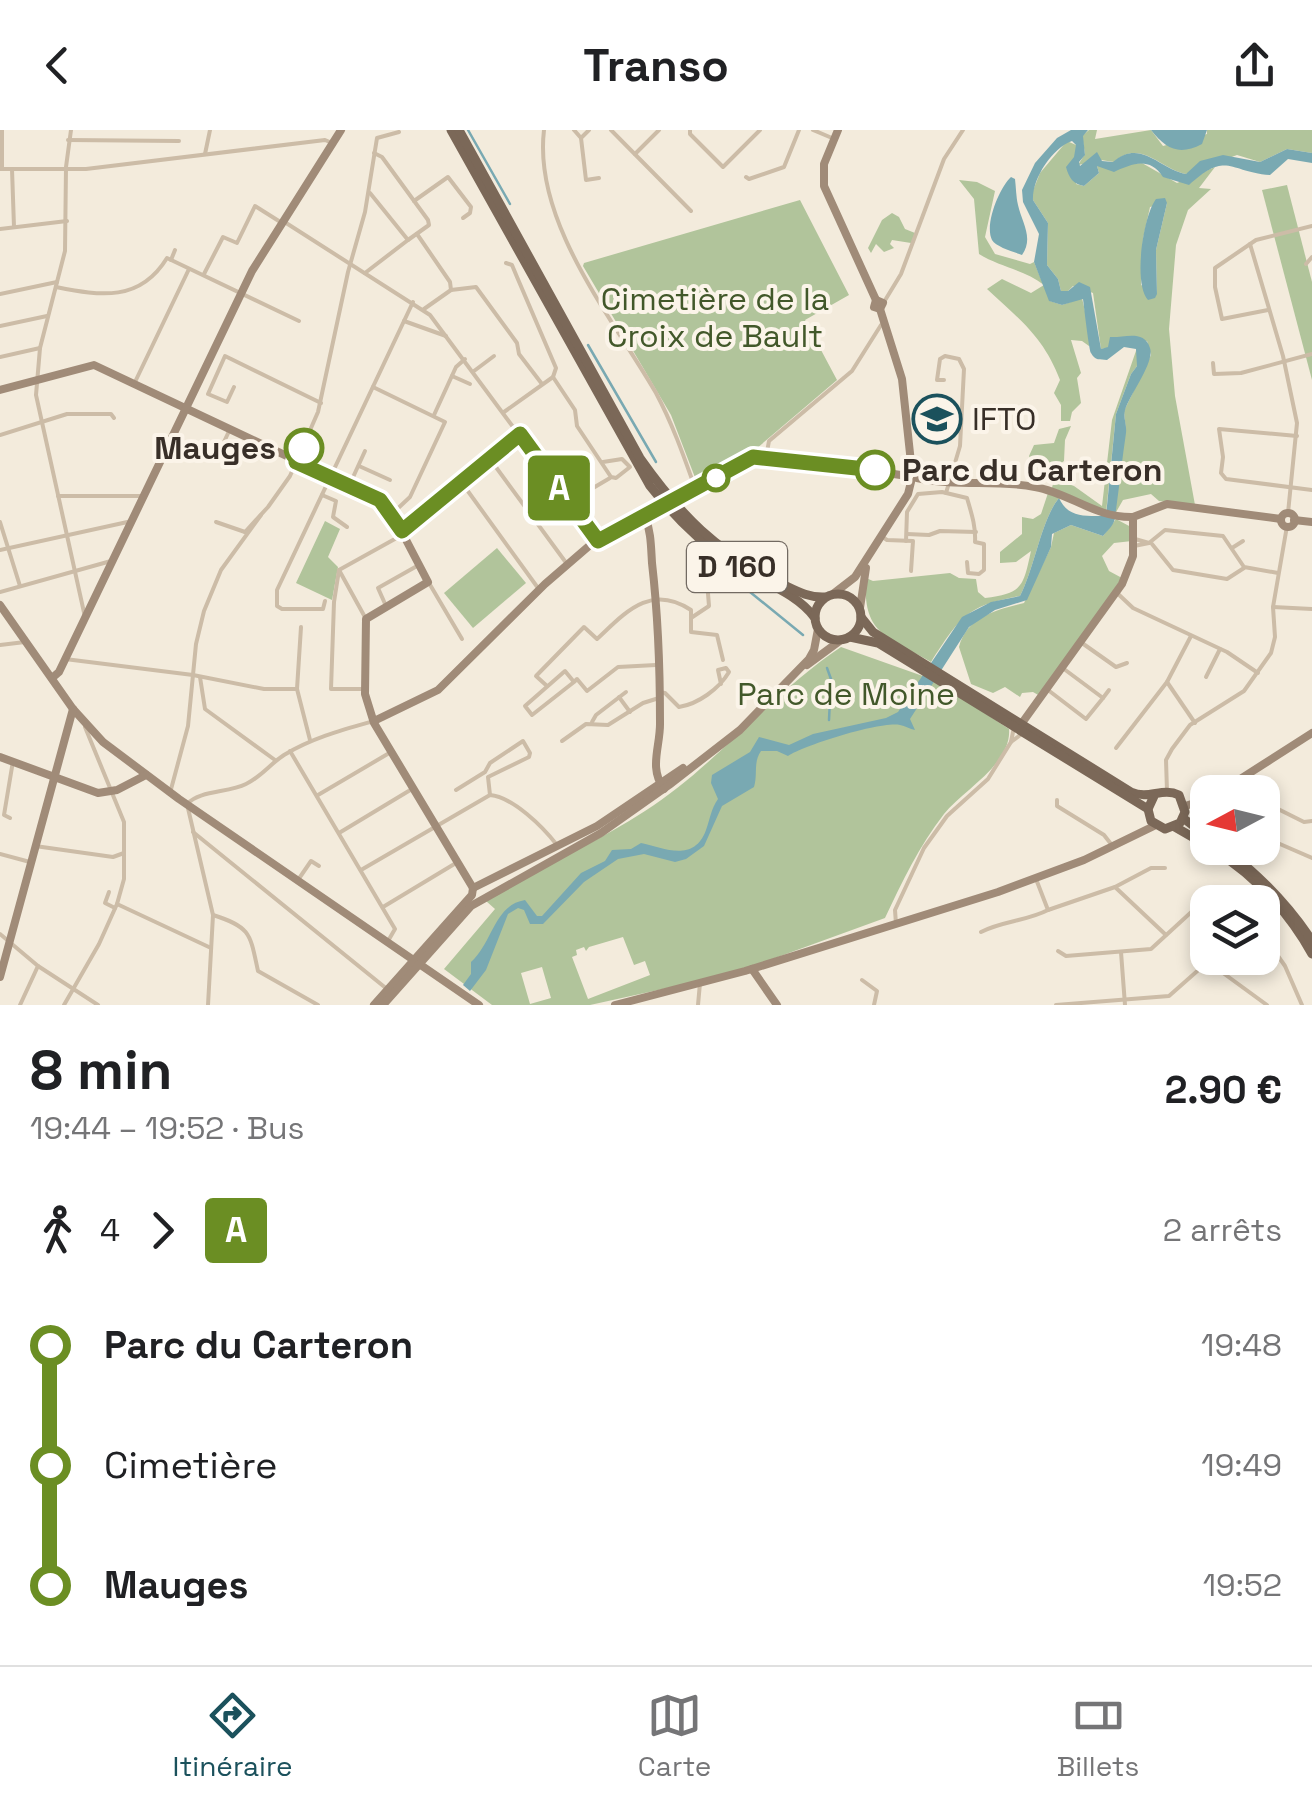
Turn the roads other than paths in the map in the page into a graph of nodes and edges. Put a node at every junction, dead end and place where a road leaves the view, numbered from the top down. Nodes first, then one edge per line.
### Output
1 (2, 130) edge
2 (71, 130) edge
3 (210, 130) edge
4 (341, 130) edge
5 (451, 130) edge
6 (459, 130) edge
7 (544, 130) edge
8 (574, 130) edge
9 (589, 130) edge
10 (610, 130) edge
11 (659, 130) edge
12 (690, 130) edge
13 (760, 130) edge
14 (799, 130) edge
15 (813, 130) edge
16 (838, 130) edge
17 (962, 130) edge
18 (399, 132) edge
19 (580, 138) junction
20 (68, 140) junction
21 (834, 140) junction
22 (180, 141) dead end
23 (332, 143) junction
24 (374, 153) junction
25 (205, 154) junction
26 (634, 154) junction
27 (1, 169) edge
28 (12, 169) junction
29 (66, 171) junction
30 (746, 177) dead end
31 (599, 178) dead end
32 (368, 193) junction
33 (414, 201) junction
34 (690, 211) dead end
35 (463, 218) dead end
36 (66, 220) junction
37 (282, 222) junction
38 (1312, 226) edge
39 (14, 228) junction
40 (0, 230) edge
41 (416, 233) junction
42 (408, 240) junction
43 (1250, 244) junction
44 (175, 250) dead end
45 (1312, 256) edge
46 (169, 259) junction
47 (506, 263) dead end
48 (352, 264) junction
49 (1306, 264) dead end
50 (189, 268) junction
51 (365, 273) junction
52 (203, 276) junction
53 (56, 285) junction
54 (451, 290) junction
55 (241, 293) junction
56 (0, 294) edge
57 (413, 302) junction
58 (880, 304) junction
59 (424, 308) junction
60 (1268, 310) junction
61 (47, 316) junction
62 (299, 321) dead end
63 (404, 321) junction
64 (885, 322) junction
65 (0, 326) edge
66 (447, 336) junction
67 (40, 348) junction
68 (213, 351) junction
69 (1312, 354) edge
70 (225, 356) junction
71 (494, 356) dead end
72 (0, 358) edge
73 (465, 359) junction
74 (1282, 362) junction
75 (1212, 364) dead end
76 (474, 372) junction
77 (452, 376) junction
78 (553, 377) junction
79 (37, 379) junction
80 (944, 380) dead end
81 (134, 384) junction
82 (470, 384) dead end
83 (542, 384) junction
84 (373, 386) junction
85 (234, 387) dead end
86 (0, 390) edge
87 (321, 403) junction
88 (186, 408) junction
89 (504, 412) junction
90 (434, 415) junction
91 (114, 418) dead end
92 (41, 422) junction
93 (577, 426) junction
94 (230, 428) junction
95 (568, 430) dead end
96 (520, 434) junction
97 (0, 435) edge
98 (1297, 436) junction
99 (365, 451) dead end
100 (205, 453) dead end
101 (217, 457) junction
102 (766, 457) junction
103 (490, 459) junction
104 (224, 460) dead end
105 (296, 462) junction
106 (603, 462) junction
107 (358, 466) junction
108 (330, 477) junction
109 (611, 477) junction
110 (912, 477) junction
111 (390, 480) dead end
112 (462, 483) junction
113 (350, 486) junction
114 (1291, 488) junction
115 (697, 489) junction
116 (950, 489) junction
117 (1312, 490) edge
118 (588, 491) dead end
119 (322, 495) junction
120 (58, 496) junction
121 (143, 496) junction
122 (669, 505) junction
123 (392, 513) junction
124 (644, 516) junction
125 (1132, 518) junction
126 (1288, 520) junction
127 (132, 521) junction
128 (0, 522) edge
129 (216, 522) dead end
130 (1312, 522) edge
131 (624, 526) junction
132 (348, 527) dead end
133 (403, 532) junction
134 (650, 532) junction
135 (976, 532) junction
136 (247, 533) junction
137 (67, 534) junction
138 (881, 536) junction
139 (907, 538) junction
140 (598, 541) junction
141 (1244, 541) dead end
142 (1134, 543) junction
143 (1150, 543) junction
144 (8, 548) junction
145 (1232, 548) junction
146 (0, 550) edge
147 (868, 559) junction
148 (112, 562) junction
149 (967, 562) dead end
150 (420, 564) junction
151 (568, 564) junction
152 (1244, 567) junction
153 (75, 570) junction
154 (339, 570) junction
155 (911, 571) dead end
156 (1278, 573) junction
157 (708, 581) dead end
158 (428, 582) junction
159 (20, 586) junction
160 (540, 590) junction
161 (0, 592) edge
162 (1116, 592) junction
163 (829, 595) junction
164 (656, 600) junction
165 (325, 601) dead end
166 (0, 605) edge
167 (386, 606) junction
168 (1273, 607) junction
169 (1312, 609) edge
170 (861, 612) junction
171 (86, 617) junction
172 (366, 618) junction
173 (691, 618) junction
174 (816, 624) junction
175 (301, 627) dead end
176 (1191, 636) junction
177 (846, 638) junction
178 (462, 639) dead end
179 (25, 641) junction
180 (1082, 643) junction
181 (0, 645) edge
182 (1220, 649) junction
183 (66, 659) junction
184 (723, 660) dead end
185 (1127, 663) dead end
186 (659, 664) junction
187 (920, 666) junction
188 (1064, 668) junction
189 (1258, 673) junction
190 (796, 674) junction
191 (193, 675) junction
192 (200, 677) junction
193 (1206, 677) dead end
194 (52, 678) junction
195 (574, 682) junction
196 (1167, 682) junction
197 (721, 684) dead end
198 (546, 686) junction
199 (297, 689) junction
200 (365, 689) junction
201 (1048, 690) junction
202 (1109, 690) dead end
203 (626, 692) dead end
204 (659, 695) junction
205 (619, 697) junction
206 (1103, 698) junction
207 (73, 709) junction
208 (630, 712) junction
209 (374, 721) junction
210 (592, 722) junction
211 (1195, 722) junction
212 (85, 724) junction
213 (1020, 727) junction
214 (1312, 734) edge
215 (310, 740) junction
216 (562, 742) dead end
217 (1011, 742) junction
218 (1116, 748) dead end
219 (290, 751) junction
220 (391, 752) junction
221 (0, 757) edge
222 (276, 760) junction
223 (13, 761) junction
224 (486, 774) junction
225 (146, 775) junction
226 (1253, 775) edge
227 (53, 776) junction
228 (665, 781) junction
229 (414, 788) junction
230 (456, 790) dead end
231 (1167, 791) junction
232 (113, 792) junction
233 (170, 792) junction
234 (490, 795) junction
235 (317, 796) junction
236 (1154, 796) junction
237 (1057, 800) dead end
238 (187, 804) junction
239 (1190, 804) edge
240 (1185, 806) junction
241 (1148, 808) junction
242 (1280, 809) edge
243 (10, 818) dead end
244 (1184, 818) junction
245 (1312, 821) edge
246 (1190, 823) edge
247 (436, 825) junction
248 (1156, 825) junction
249 (1175, 827) junction
250 (191, 832) junction
251 (339, 833) junction
252 (1190, 836) edge
253 (1280, 844) edge
254 (35, 846) junction
255 (557, 846) junction
256 (1114, 848) junction
257 (124, 853) junction
258 (0, 854) edge
259 (1312, 858) edge
260 (30, 862) junction
261 (458, 862) junction
262 (1232, 865) edge
263 (1245, 865) edge
264 (319, 866) dead end
265 (1165, 868) dead end
266 (361, 870) junction
267 (1036, 879) junction
268 (298, 880) junction
269 (1115, 887) junction
270 (109, 892) dead end
271 (479, 893) junction
272 (116, 906) junction
273 (383, 906) junction
274 (1048, 910) junction
275 (1190, 913) edge
276 (212, 915) junction
277 (896, 924) junction
278 (981, 932) dead end
279 (0, 934) edge
280 (1166, 935) junction
281 (10, 941) junction
282 (1312, 941) edge
283 (387, 942) junction
284 (436, 945) junction
285 (211, 948) junction
286 (1058, 951) dead end
287 (1121, 952) junction
288 (1312, 954) edge
289 (1280, 959) edge
290 (416, 961) junction
291 (38, 966) junction
292 (752, 969) junction
293 (1193, 975) edge
294 (1229, 975) edge
295 (0, 977) edge
296 (439, 977) junction
297 (862, 980) dead end
298 (700, 984) junction
299 (76, 989) junction
300 (387, 989) junction
301 (640, 1002) edge
302 (1125, 1002) edge
303 (20, 1005) edge
304 (64, 1005) edge
305 (98, 1005) edge
306 (208, 1005) edge
307 (318, 1005) edge
308 (374, 1005) edge
309 (383, 1005) edge
310 (479, 1005) edge
311 (615, 1005) edge
312 (698, 1005) edge
313 (778, 1005) edge
314 (874, 1005) edge
315 (1056, 1005) edge
316 (1268, 1005) edge
317 (1302, 1005) edge

1 - 27 street
2 - 20 street
3 - 25 street
4 - 23 street
5 - 122 main road, D 160
6 - 122 main road, D 160
7 - 115 street
8 - 19 street
9 - 19 street
10 - 26 street
11 - 26 street
12 - 13 street
14 - 30 street
15 - 21 street
16 - 21 street
17 - 58 street
18 - 24 street
19 - 31 street
20 - 22 street
20 - 29 street
21 - 58 street
23 - 25 street
23 - 37 street
24 - 32 street
24 - 33 street
25 - 29 street
26 - 34 street
27 - 28 street
28 - 29 street
28 - 39 street
29 - 36 street
32 - 42 street
32 - 48 street
33 - 35 street
33 - 41 street
36 - 39 street
36 - 53 street
37 - 48 street
37 - 52 street
37 - 55 street
38 - 43 street
39 - 40 street
41 - 42 street
41 - 54 street
42 - 51 street
43 - 60 street
43 - 60 street
44 - 46 street
45 - 49 street
46 - 50 street
46 - 53 street
47 - 78 street
48 - 51 street
48 - 87 street
50 - 52 street
50 - 81 street
51 - 57 street
52 - 55 street
53 - 56 street
53 - 61 street
54 - 59 street
54 - 83 street
55 - 62 street
55 - 68 street
57 - 59 street
57 - 63 street
58 - 64 street
59 - 66 street
60 - 74 street
61 - 65 street
61 - 67 street
63 - 66 street
63 - 84 street
64 - 102 street
64 - 110 street
66 - 73 street
67 - 72 street
67 - 79 street
68 - 70 street
68 - 88 street
69 - 74 street
70 - 85 street
70 - 87 street
71 - 76 street
73 - 76 street
73 - 77 street
74 - 75 street
74 - 98 street
76 - 89 street
77 - 82 street
77 - 90 street
78 - 83 street
78 - 93 street
79 - 81 street
79 - 86 street
79 - 92 street
80 - 116 street
81 - 88 street
83 - 89 street
84 - 90 street
84 - 108 street
87 - 105 street
88 - 94 street
88 - 121 street
89 - 96 street
90 - 123 street
91 - 92 street
92 - 97 street
92 - 120 street
93 - 95 street
93 - 106 street
94 - 101 street
94 - 105 street
96 - 103 street
96 - 140 street
98 - 114 street
98 - 114 street
99 - 107 street
100 - 101 street
101 - 104 street
102 - 110 street
102 - 115 street
103 - 112 street
103 - 151 street
105 - 108 street
105 - 136 street
106 - 109 street
106 - 109 street
107 - 111 street
107 - 113 street
108 - 113 street
108 - 119 street
109 - 118 street
110 - 116 street
110 - 138 street
112 - 133 street
112 - 160 street
113 - 123 street
114 - 117 street
114 - 126 street
115 - 122 street
116 - 125 street
116 - 135 street
116 - 139 street
119 - 132 street
119 - 165 street
120 - 121 street
120 - 137 street
121 - 127 street
122 - 124 street
122 - 163 main road, D 160
122 - 174 main road, D 160
123 - 133 street
124 - 131 street
124 - 134 street
125 - 126 street
125 - 142 street
126 - 130 street
126 - 156 street
127 - 137 street
127 - 148 street
128 - 144 street
129 - 136 street
131 - 134 street
131 - 140 street
133 - 150 street
133 - 154 street
134 - 164 street
135 - 139 street
135 - 149 street
136 - 191 street
137 - 144 street
137 - 153 street
138 - 139 street
138 - 147 street
139 - 155 street
140 - 151 street
141 - 145 street
142 - 143 street
142 - 162 street
143 - 145 street
143 - 152 street
144 - 146 street
144 - 159 street
145 - 152 street
147 - 163 street
147 - 170 street
148 - 153 street
148 - 171 street
150 - 158 street
150 - 167 street
151 - 160 street
152 - 156 street
153 - 159 street
153 - 171 street
154 - 172 street
154 - 200 street
156 - 168 street
157 - 173 street
158 - 167 street
158 - 178 street
159 - 161 street
160 - 209 street
162 - 176 street
162 - 180 street
163 - 170 main road
163 - 174 main road
164 - 173 street
164 - 186 street
164 - 198 street
166 - 179 street
167 - 172 street
168 - 169 street
168 - 189 street
170 - 177 main road
170 - 187 main road
171 - 183 street
172 - 200 street
173 - 184 street
174 - 177 main road
174 - 190 street
175 - 199 street
176 - 182 street
176 - 196 street
177 - 187 main road
177 - 190 street
179 - 181 street
179 - 194 street
180 - 185 street
180 - 188 street
182 - 189 street
182 - 193 street
183 - 191 street
183 - 194 street
186 - 195 street
186 - 204 street
187 - 213 main road
188 - 201 street
188 - 206 street
189 - 211 street
190 - 228 street
191 - 192 street
191 - 233 street
192 - 199 street
192 - 222 street
194 - 207 street
195 - 198 street
195 - 198 street
196 - 211 street
196 - 218 street
197 - 204 street
199 - 215 street
200 - 209 street
201 - 206 street
201 - 213 street
202 - 206 street
203 - 205 street
204 - 208 street
204 - 228 street
205 - 208 street
205 - 210 street
207 - 212 street
207 - 227 street
208 - 210 street
209 - 215 street
209 - 220 street
210 - 216 street
211 - 231 street
212 - 225 street
212 - 232 street
213 - 217 street
213 - 217 street
213 - 236 main road
213 - 241 main road
214 - 226 street
215 - 219 street
217 - 277 street
219 - 222 street
219 - 235 street
220 - 229 street
220 - 235 street
221 - 223 street
222 - 238 street
223 - 227 street
223 - 243 street
224 - 224 street
224 - 230 street
224 - 234 street
225 - 232 street
225 - 233 street
227 - 232 street
227 - 254 street
228 - 255 street
228 - 271 street
229 - 247 street
229 - 251 street
231 - 236 main road
231 - 240 main road
232 - 257 street
233 - 238 street
234 - 247 street
234 - 255 street
235 - 251 street
236 - 241 main road
237 - 256 street
238 - 250 street
238 - 268 street
239 - 240 street
240 - 244 main road
241 - 248 main road
242 - 245 street
244 - 246 main road
244 - 249 main road
247 - 261 street
247 - 266 street
248 - 249 main road
248 - 256 street
249 - 252 main road
250 - 276 street
250 - 300 street
251 - 266 street
253 - 259 street
254 - 257 street
254 - 260 street
255 - 271 street
256 - 267 street
257 - 272 street
258 - 260 street
260 - 281 street
261 - 271 street
261 - 273 street
262 - 288 main road
263 - 282 main road
264 - 268 street
265 - 269 street
266 - 273 street
267 - 274 street
267 - 277 street
268 - 283 street
269 - 274 street
269 - 280 street
270 - 272 street
271 - 284 street
271 - 290 street
272 - 285 street
272 - 299 street
273 - 283 street
274 - 278 street
275 - 280 street
276 - 285 street
276 - 307 street
277 - 292 street
279 - 281 street
280 - 287 street
281 - 291 street
281 - 295 street
283 - 290 street
284 - 290 street
284 - 296 street
285 - 306 street
286 - 287 street
287 - 302 street
289 - 317 street
290 - 296 street
290 - 300 street
290 - 309 street
291 - 299 street
291 - 303 street
292 - 298 street
292 - 313 street
293 - 302 street
294 - 316 street
296 - 310 street
297 - 314 street
298 - 301 street
298 - 312 street
299 - 304 street
299 - 305 street
300 - 308 street
301 - 311 street
302 - 315 street

